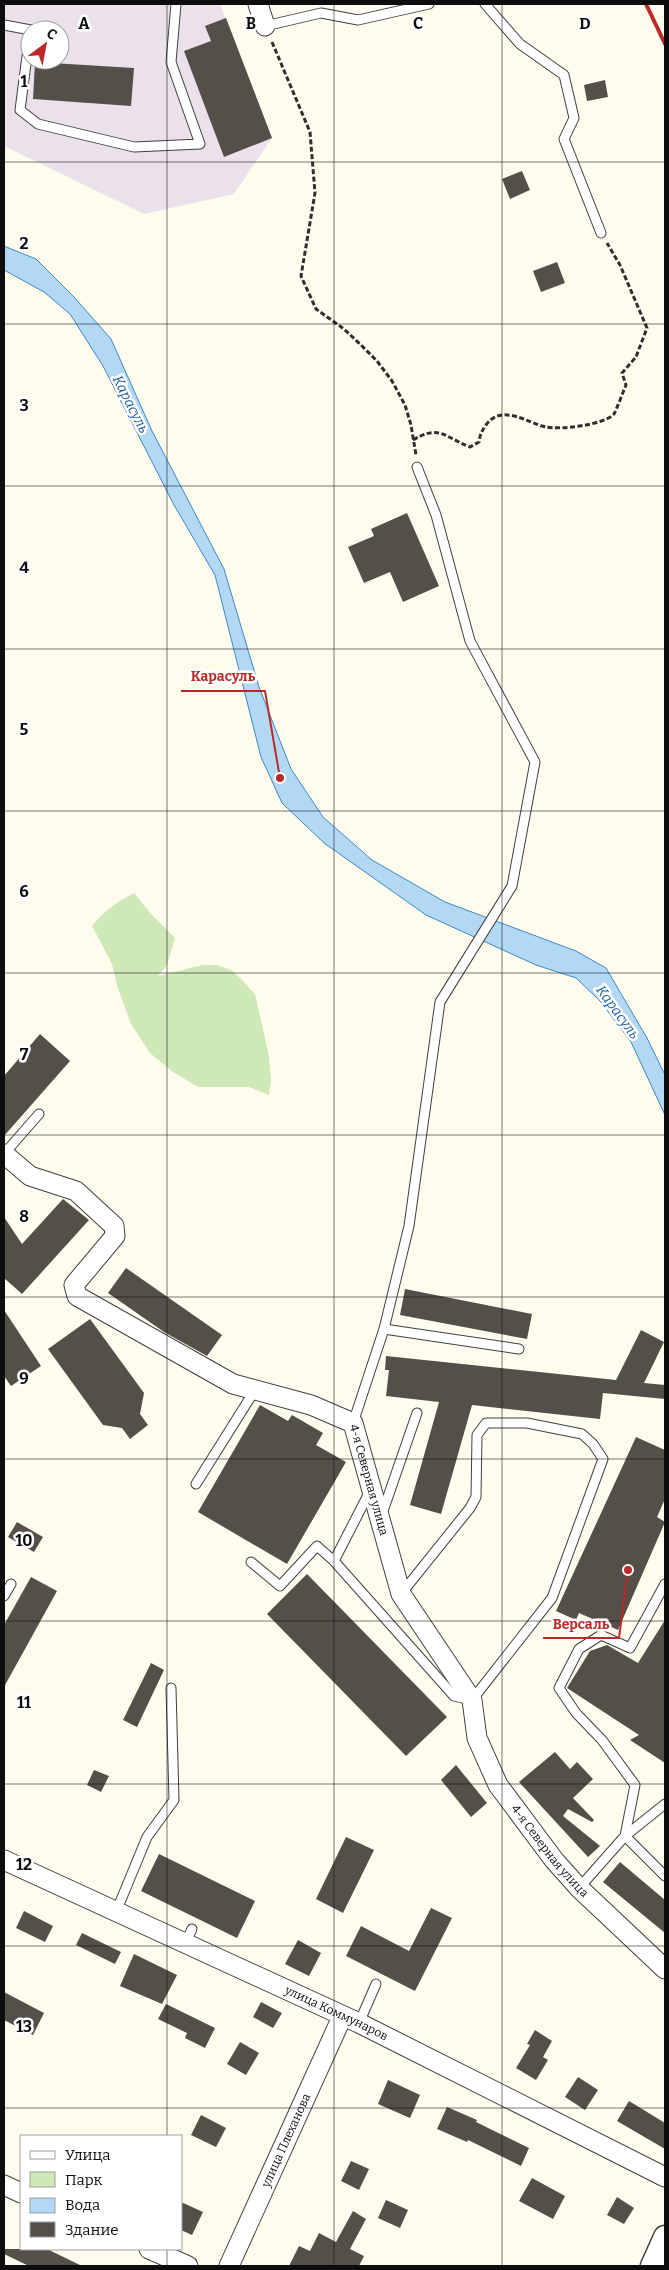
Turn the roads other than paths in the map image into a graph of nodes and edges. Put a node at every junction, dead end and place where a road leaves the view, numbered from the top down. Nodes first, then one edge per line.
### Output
1 (176, 4) edge
2 (258, 4) edge
3 (429, 4) edge
4 (485, 4) edge
5 (4, 26) edge
6 (264, 26) joint
7 (20, 30) edge
8 (25, 70) edge
9 (601, 233) road end
10 (417, 467) dead end
11 (39, 1114) dead end
12 (4, 1154) edge
13 (384, 1329) junction
14 (519, 1349) dead end
15 (255, 1390) junction
16 (417, 1413) dead end
17 (352, 1423) junction
18 (196, 1484) dead end
19 (371, 1488) junction
20 (380, 1518) junction
21 (251, 1562) dead end
22 (334, 1562) junction
23 (11, 1584) dead end
24 (665, 1584) edge
25 (401, 1594) junction
26 (4, 1596) edge
27 (171, 1688) dead end
28 (472, 1700) junction
29 (665, 1804) edge
30 (625, 1836) junction
31 (4, 1860) edge
32 (665, 1876) edge
33 (579, 1888) junction
34 (116, 1912) junction
35 (665, 1969) edge
36 (376, 1984) dead end
37 (351, 2020) junction
38 (665, 2177) edge
39 (4, 2185) edge
40 (20, 2193) edge
41 (665, 2237) edge
42 (151, 2250) edge
43 (188, 2266) edge
44 (229, 2266) edge
45 (652, 2266) edge

1 - 8 lane
2 - 6 street
3 - 6 lane
4 - 9 lane
5 - 7 lane
10 - 13 lane
11 - 12 lane
12 - 15 street, 4-я Северная улица
13 - 14 lane
13 - 17 lane
15 - 17 street, 4-я Северная улица
15 - 18 lane
16 - 20 lane
17 - 19 street, 4-я Северная улица
19 - 20 street, 4-я Северная улица
19 - 22 lane
20 - 25 street, 4-я Северная улица
21 - 22 lane
22 - 28 lane
23 - 26 lane
24 - 30 lane
25 - 28 street, 4-я Северная улица
25 - 28 lane
27 - 34 lane
28 - 33 street, 4-я Северная улица
29 - 30 lane
30 - 32 lane
30 - 33 lane
31 - 34 street, улица Коммунаров
33 - 35 street, 4-я Северная улица
34 - 37 street, улица Коммунаров
36 - 37 lane
37 - 38 street, улица Коммунаров
37 - 44 street, улица Плеханова
39 - 40 street
41 - 45 street
42 - 43 street

